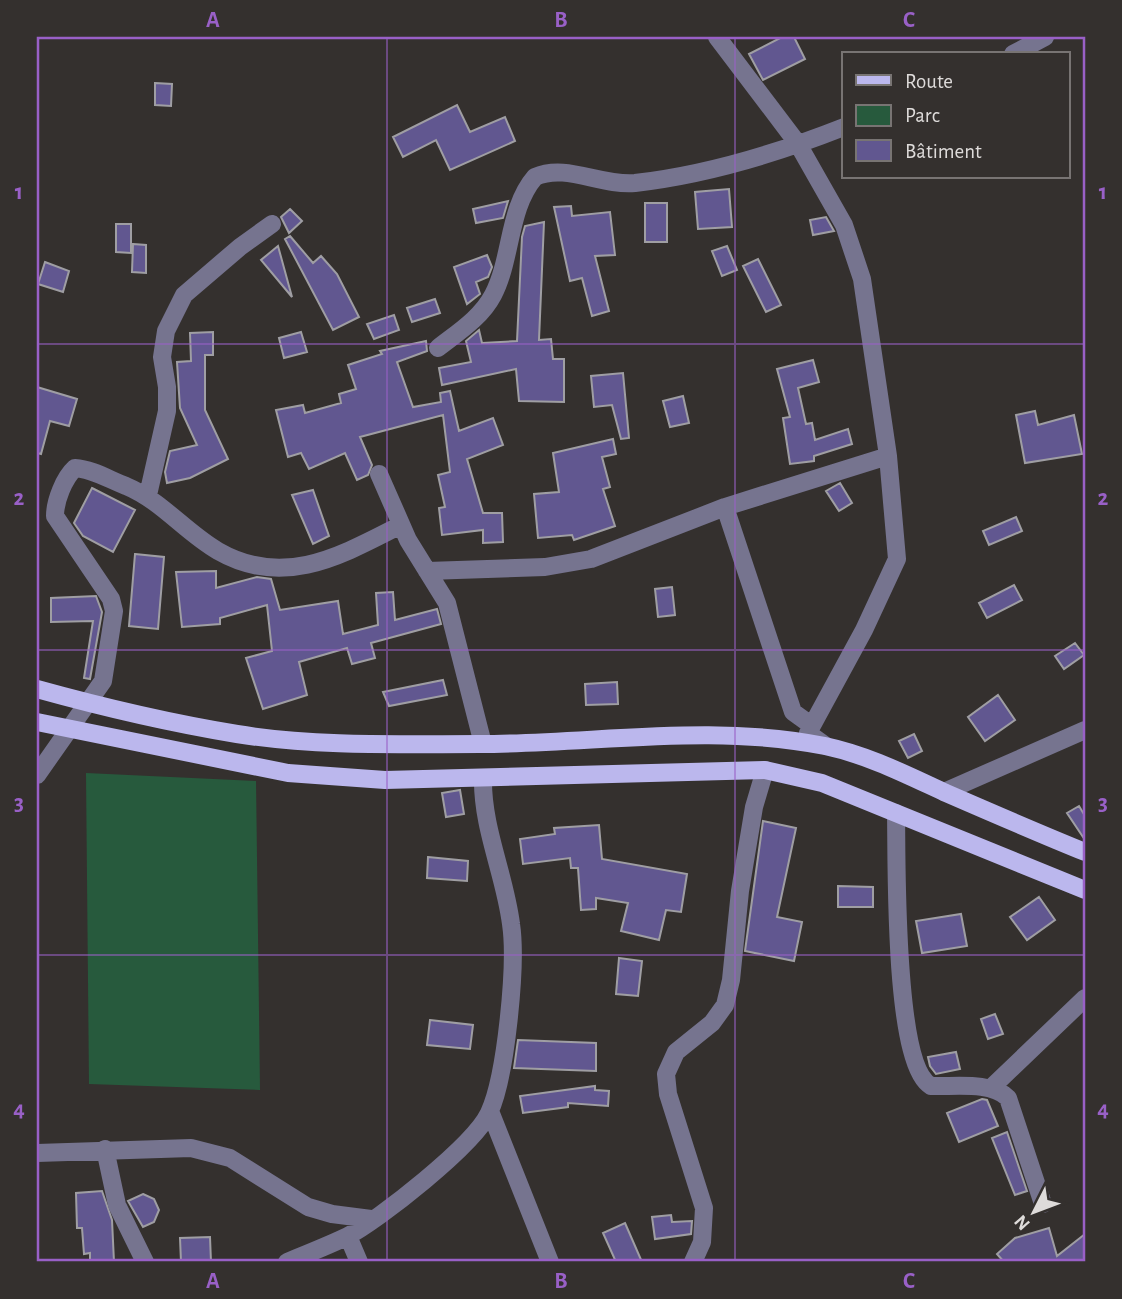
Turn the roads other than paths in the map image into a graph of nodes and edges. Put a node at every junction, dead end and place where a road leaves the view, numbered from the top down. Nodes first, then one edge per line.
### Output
1 (717, 37) edge
2 (1045, 37) edge
3 (1017, 52) edge
4 (842, 128) edge
5 (798, 144) junction
6 (272, 224) dead end
7 (438, 348) dead end
8 (888, 456) junction
9 (379, 474) dead end
10 (148, 495) junction
11 (725, 506) junction
12 (401, 525) junction
13 (427, 570) junction
14 (37, 689) edge
15 (89, 704) junction
16 (37, 722) edge
17 (71, 729) junction
18 (809, 729) junction
19 (1085, 730) edge
20 (783, 741) junction
21 (483, 744) junction
22 (825, 746) junction
23 (765, 771) junction
24 (37, 775) edge
25 (483, 778) junction
26 (944, 792) junction
27 (896, 813) junction
28 (1085, 852) edge
29 (1085, 890) edge
30 (1085, 998) edge
31 (991, 1088) junction
32 (490, 1111) junction
33 (105, 1149) junction
34 (37, 1153) edge
35 (1043, 1204) dead end
36 (371, 1219) junction
37 (348, 1236) junction
38 (145, 1262) edge
39 (287, 1262) edge
40 (359, 1262) edge
41 (550, 1262) edge
42 (693, 1262) edge

1 - 5 street
2 - 3 street
4 - 5 street
5 - 7 street
5 - 8 street
6 - 10 street
8 - 11 street
8 - 18 street
9 - 12 street
10 - 12 street
10 - 15 street
11 - 13 street
11 - 18 street
12 - 13 street
13 - 21 street
14 - 15 main road
15 - 17 street
15 - 21 main road
16 - 17 main road
17 - 24 street
17 - 25 main road
18 - 20 street
18 - 22 street
19 - 26 street
20 - 21 main road
20 - 22 main road
22 - 26 main road
23 - 25 main road
23 - 27 main road
23 - 42 street
25 - 32 street
26 - 28 main road
27 - 29 main road
27 - 31 street
30 - 31 street
31 - 35 street
32 - 36 street
32 - 41 street
33 - 34 street
33 - 36 street
33 - 38 street
36 - 37 street
37 - 39 street
37 - 40 street

